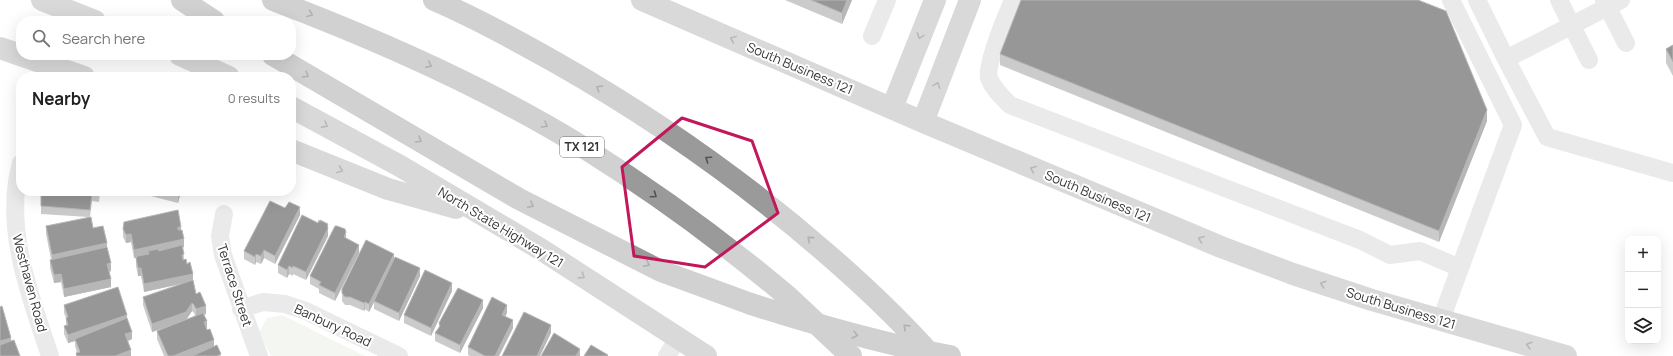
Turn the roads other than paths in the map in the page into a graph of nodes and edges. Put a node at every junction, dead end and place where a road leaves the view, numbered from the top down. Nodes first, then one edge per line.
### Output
1 (42, 0) edge
2 (182, 0) edge
3 (273, 0) edge
4 (434, 0) edge
5 (642, 0) edge
6 (887, 0) edge
7 (935, 0) edge
8 (970, 0) edge
9 (1013, 0) edge
10 (1451, 0) edge
11 (1559, 0) edge
12 (1480, 2) edge
13 (1611, 2) edge
14 (82, 16) edge
15 (206, 16) edge
16 (1571, 25) junction
17 (872, 36) dead end
18 (1626, 43) dead end
19 (0, 48) edge
20 (16, 56) edge
21 (1506, 59) junction
22 (26, 60) edge
23 (191, 60) edge
24 (282, 60) edge
25 (1589, 60) dead end
26 (51, 72) edge
27 (218, 72) edge
28 (892, 108) junction
29 (296, 110) edge
30 (923, 122) junction
31 (296, 152) edge
32 (1673, 173) edge
33 (16, 196) edge
34 (224, 214) dead end
35 (484, 216) junction
36 (1460, 268) junction
37 (241, 309) junction
38 (1441, 320) junction
39 (672, 347) edge
40 (50, 356) edge
41 (259, 356) edge
42 (399, 356) edge
43 (706, 356) edge
44 (851, 356) edge
45 (932, 356) edge
46 (950, 356) edge
47 (1566, 356) edge

1 - 14 main road
2 - 15 highway
3 -> 44 highway, TX 121
45 -> 4 highway
28 -> 5 main road, South Business 121
6 - 17 street
7 -> 28 main road
30 -> 8 main road
9 - 36 street
10 - 36 street
11 - 16 street
12 - 21 street
13 - 16 street
13 - 18 street
16 - 21 street
16 - 25 street
19 - 20 main road
21 - 32 street
22 - 26 main road
23 - 27 main road
24 -> 46 highway, bridge
28 - 30 main road, South Business 121
29 -> 35 main road, North State Highway 121
38 -> 30 main road, South Business 121
31 -> 35 main road
33 - 40 street, Westhaven Road
34 - 37 street, Terrace Street
35 -> 39 main road, North State Highway 121
36 - 38 street
37 - 41 street, Terrace Street
37 - 42 street, Banbury Road
47 -> 38 main road, South Business 121
39 - 43 main road, North State Highway 121

